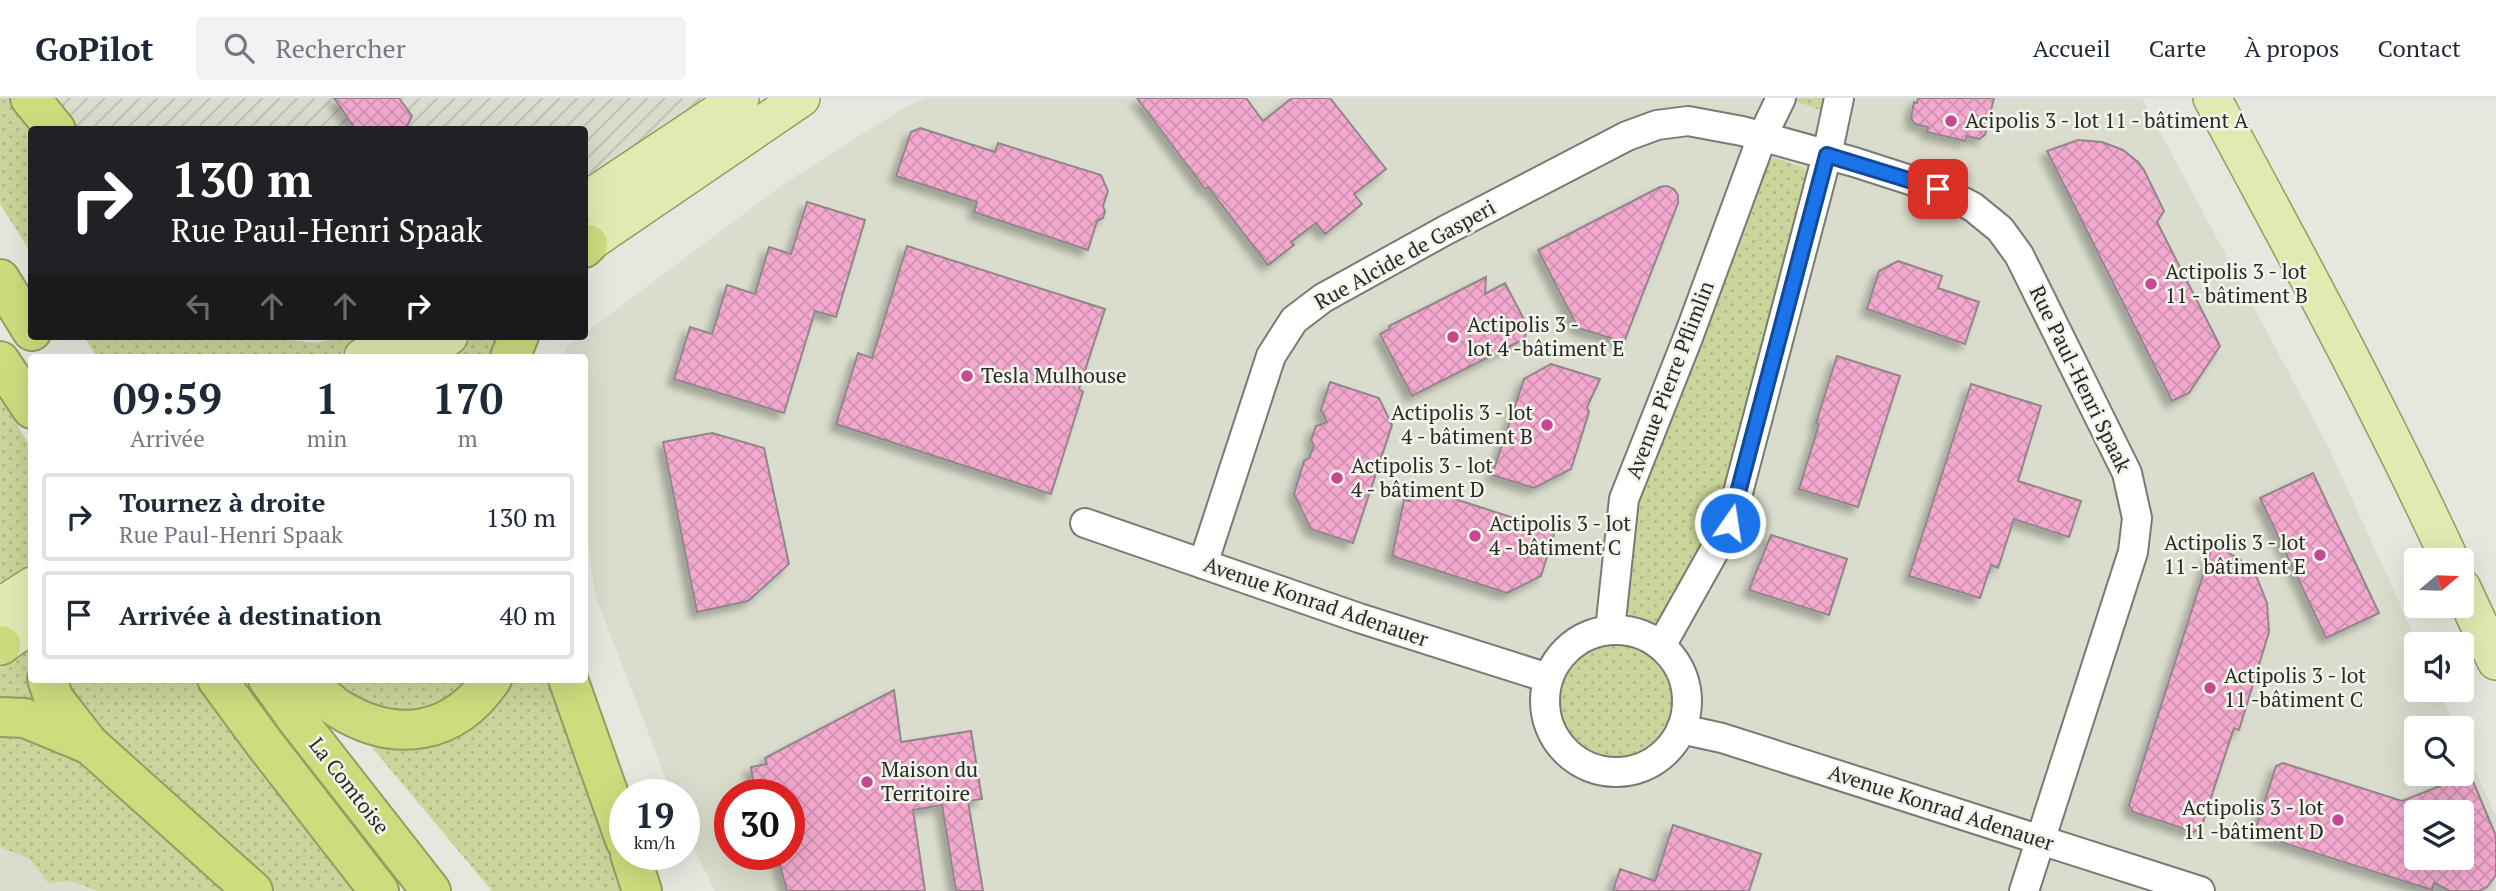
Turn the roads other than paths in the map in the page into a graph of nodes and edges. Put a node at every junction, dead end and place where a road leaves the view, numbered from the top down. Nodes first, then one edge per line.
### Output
1 (30, 98) edge
2 (740, 98) edge
3 (801, 98) edge
4 (1781, 98) edge
5 (1839, 98) edge
6 (2212, 98) edge
7 (706, 112) edge
8 (53, 126) edge
9 (1762, 137) junction
10 (1827, 155) junction
11 (588, 199) edge
12 (588, 245) edge
13 (0, 279) edge
14 (28, 324) edge
15 (388, 340) edge
16 (443, 340) edge
17 (367, 354) edge
18 (422, 354) edge
19 (0, 361) edge
20 (28, 403) edge
21 (1085, 523) dead end
22 (2444, 548) edge
23 (1203, 564) junction
24 (28, 589) edge
25 (0, 607) edge
26 (2474, 614) edge
27 (1610, 630) junction
28 (1661, 646) junction
29 (2496, 661) edge
30 (1548, 678) junction
31 (48, 683) edge
32 (220, 683) edge
33 (271, 683) edge
34 (311, 683) edge
35 (489, 683) edge
36 (569, 683) edge
37 (0, 717) edge
38 (1681, 729) junction
39 (89, 744) junction
40 (609, 795) edge
41 (2042, 840) junction
42 (635, 870) edge
43 (253, 891) edge
44 (379, 891) edge
45 (431, 891) edge
46 (642, 891) edge
47 (2025, 891) edge
48 (2200, 891) edge

1 - 8 highway
2 - 7 main road
3 - 12 main road
4 - 9 street, Avenue Pierre Pflimlin
5 - 10 street
6 - 22 main road
7 - 11 main road
9 - 10 street
9 - 23 street, Rue Alcide de Gasperi
9 - 27 street, Avenue Pierre Pflimlin
10 - 28 street
10 - 41 street, Rue Paul-Henri Spaak
13 - 14 highway
15 - 17 main road
16 - 18 main road
19 - 20 highway
21 - 23 street, Avenue Konrad Adenauer
23 - 30 street, Avenue Konrad Adenauer
24 - 25 main road
26 - 29 main road
27 - 28 street
27 - 30 street
28 - 38 street
30 - 38 street
31 - 39 highway
32 - 44 highway, La Comtoise
33 - 45 highway, La Comtoise
34 - 35 highway
36 - 40 highway
37 - 39 highway
38 - 41 street, Avenue Konrad Adenauer
39 - 43 highway
41 - 47 street, Rue Paul-Henri Spaak
41 - 48 street, Avenue Konrad Adenauer
42 - 46 highway

